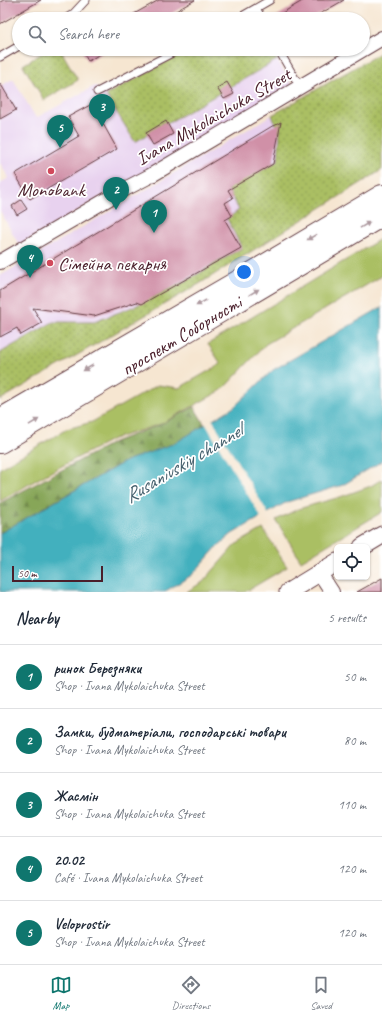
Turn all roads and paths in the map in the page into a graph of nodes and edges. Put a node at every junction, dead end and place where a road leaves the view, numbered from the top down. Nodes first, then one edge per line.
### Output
1 (86, 0) edge
2 (270, 0) edge
3 (256, 8) junction
4 (75, 12) edge
5 (249, 12) edge
6 (258, 12) edge
7 (382, 38) edge
8 (370, 45) edge
9 (12, 50) edge
10 (166, 56) edge
11 (282, 56) edge
12 (352, 56) edge
13 (0, 58) edge
14 (300, 87) junction
15 (97, 92) dead end
16 (382, 196) edge
17 (382, 215) edge
18 (0, 262) edge
19 (0, 420) edge
20 (0, 442) edge
21 (382, 535) edge
22 (367, 544) edge
23 (334, 564) edge
24 (319, 572) junction
25 (288, 592) edge
26 (332, 592) edge

1 - 4 lane
2 - 3 lane
3 - 5 lane
3 - 6 lane
7 - 8 street, Ivana Mykolaichuka Street
9 - 13 lane
10 - 15 lane
11 - 14 lane
12 - 14 street, Ivana Mykolaichuka Street
14 - 18 street, Ivana Mykolaichuka Street
16 -> 19 highway, проспект Соборності
20 -> 17 highway, проспект Соборності
21 - 22 street
23 - 24 street
24 - 25 street
24 - 26 street

